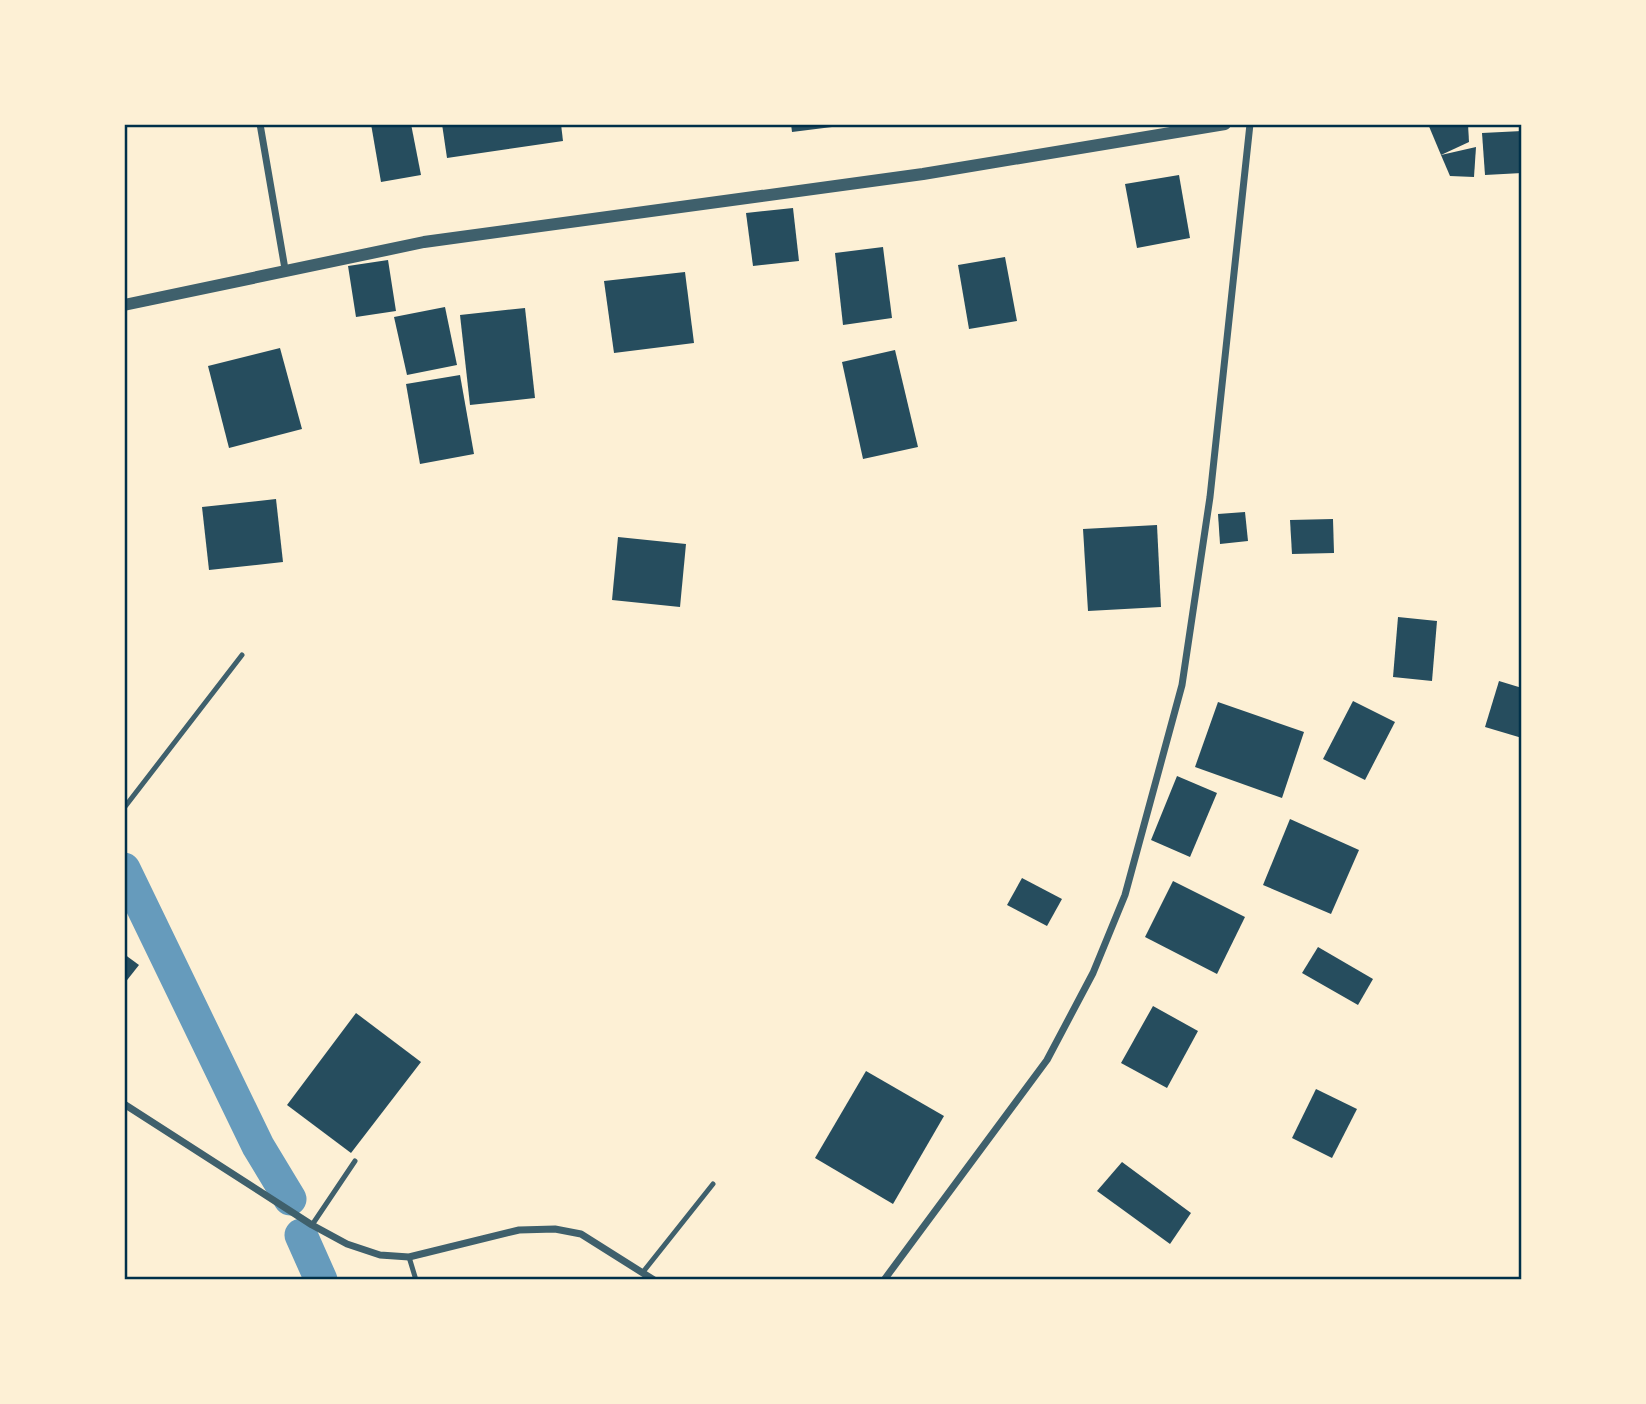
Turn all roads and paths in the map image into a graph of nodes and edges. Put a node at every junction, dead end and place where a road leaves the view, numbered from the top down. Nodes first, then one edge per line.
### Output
1 (260, 124) edge
2 (1224, 124) edge
3 (1250, 124) edge
4 (285, 269) junction
5 (124, 305) edge
6 (242, 655) dead end
7 (124, 808) edge
8 (124, 1104) edge
9 (355, 1161) dead end
10 (713, 1184) dead end
11 (312, 1225) junction
12 (409, 1257) junction
13 (643, 1272) junction
14 (416, 1280) edge
15 (654, 1280) edge
16 (884, 1280) edge

1 - 4 street
2 - 4 street
3 - 16 street
4 - 5 street
6 - 7 lane
8 - 11 street
9 - 11 lane
10 - 13 lane
11 - 12 street
12 - 13 street
12 - 14 lane
13 - 15 street

